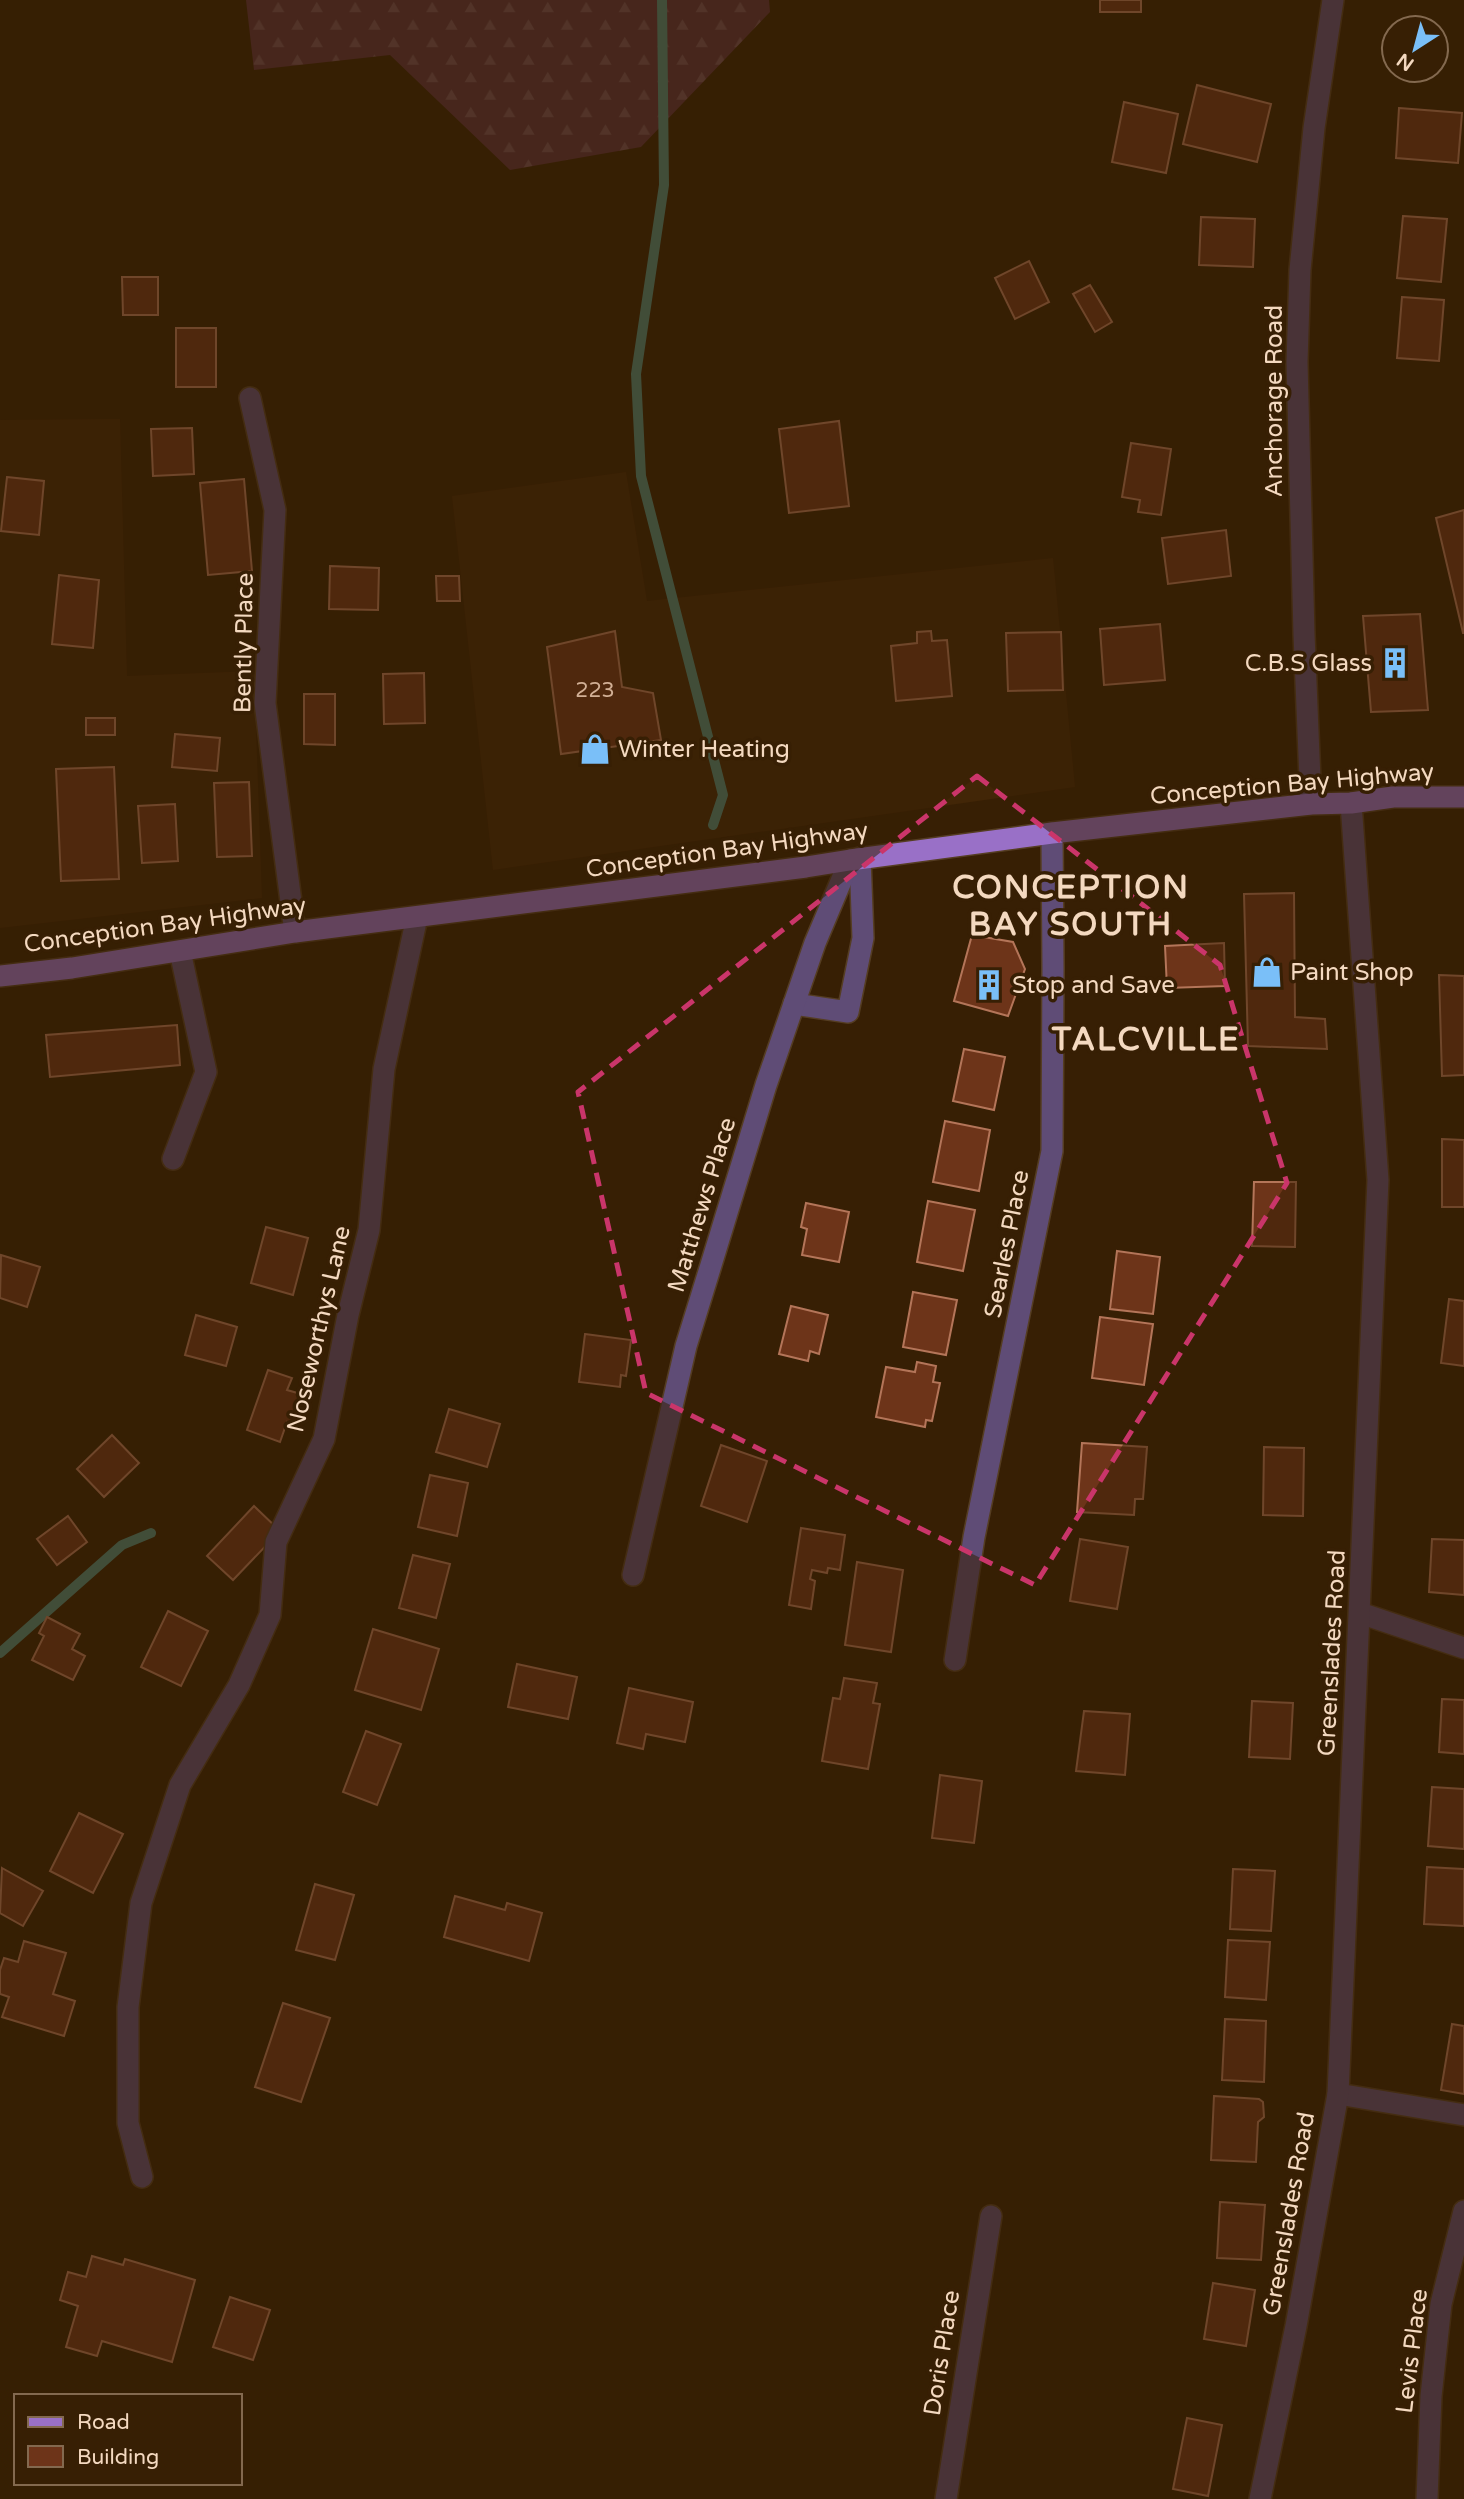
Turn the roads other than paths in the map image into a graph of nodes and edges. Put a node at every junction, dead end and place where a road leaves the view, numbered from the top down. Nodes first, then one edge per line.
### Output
1 (1332, 0) edge
2 (250, 398) dead end
3 (1464, 797) edge
4 (1351, 803) junction
5 (1311, 804) junction
6 (1052, 833) junction
7 (855, 859) junction
8 (417, 917) junction
9 (295, 932) junction
10 (180, 951) junction
11 (0, 976) edge
12 (794, 1004) junction
13 (173, 1159) dead end
14 (633, 1575) dead end
15 (1360, 1613) junction
16 (1464, 1648) edge
17 (955, 1660) dead end
18 (1338, 2094) junction
19 (1464, 2115) edge
20 (142, 2177) dead end
21 (1464, 2211) edge
22 (991, 2216) dead end
23 (946, 2499) edge
24 (1260, 2499) edge
25 (1426, 2499) edge

1 - 5 street, Anchorage Road
2 - 9 street, Bently Place
3 - 4 main road, Conception Bay Highway
4 - 5 main road, Conception Bay Highway
4 - 15 street, Greenslades Road
5 - 6 main road, Conception Bay Highway
6 - 7 main road, Conception Bay Highway
6 - 17 street, Searles Place
7 - 8 main road, Conception Bay Highway
7 - 12 street, Matthews Place
7 - 12 street
8 - 9 main road, Conception Bay Highway
8 - 20 street, Noseworthys Lane
9 - 10 main road, Conception Bay Highway
10 - 11 main road, Conception Bay Highway
10 - 13 street
12 - 14 street, Matthews Place
15 - 16 street
15 - 18 street, Greenslades Road
18 - 19 street
18 - 24 street, Greenslades Road
21 - 25 street, Levis Place
22 - 23 street, Doris Place

